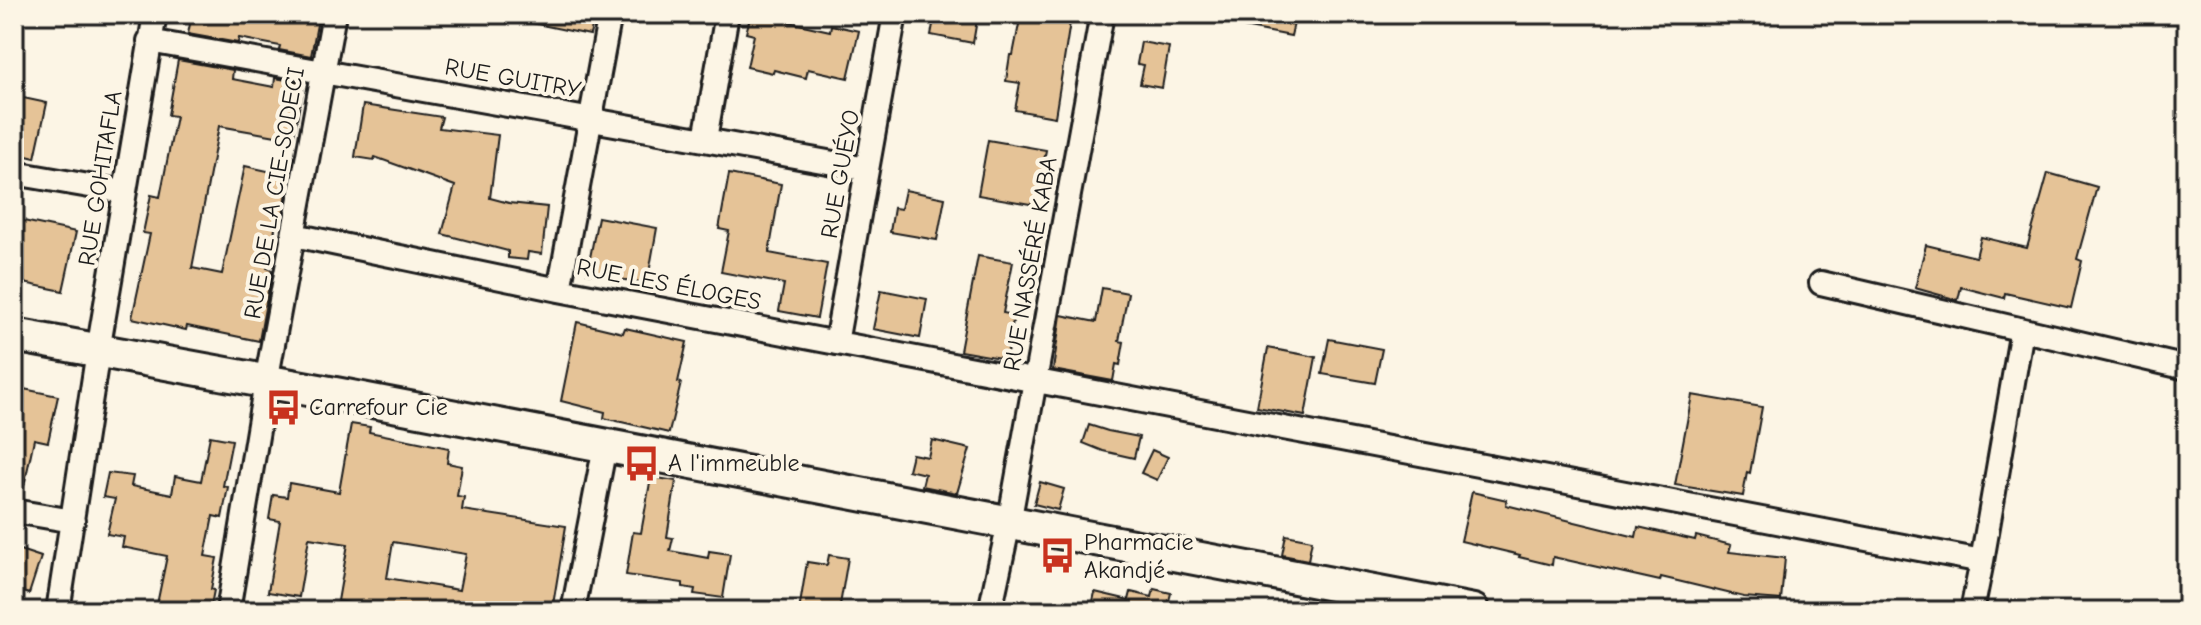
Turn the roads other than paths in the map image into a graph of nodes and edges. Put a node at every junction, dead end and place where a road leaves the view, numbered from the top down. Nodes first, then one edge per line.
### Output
1 (155, 14) edge
2 (334, 14) edge
3 (610, 14) edge
4 (727, 14) edge
5 (895, 14) edge
6 (1102, 14) edge
7 (149, 41) junction
8 (323, 71) junction
9 (590, 118) junction
10 (705, 139) junction
11 (867, 169) junction
12 (14, 173) edge
13 (124, 192) junction
14 (294, 235) junction
15 (1821, 283) dead end
16 (559, 290) junction
17 (2022, 330) junction
18 (14, 335) edge
19 (836, 343) junction
20 (98, 351) junction
21 (2187, 368) edge
22 (266, 382) junction
23 (1035, 382) junction
24 (605, 446) junction
25 (14, 511) edge
26 (73, 521) junction
27 (1009, 523) junction
28 (1982, 561) junction
29 (58, 611) edge
30 (228, 611) edge
31 (573, 611) edge
32 (990, 611) edge
33 (1473, 611) edge
34 (1972, 611) edge

1 - 7 street, RUE GOHITAFLA
2 - 8 street, RUE DE LA CIE-SODECI
3 - 9 street
4 - 10 street
5 - 11 street, RUE GUÉYO
6 - 23 street, RUE NASSÉRÉ KABA
7 - 8 street, RUE GUITRY
7 - 13 street, RUE GOHITAFLA
8 - 9 street, RUE GUITRY
8 - 14 street, RUE DE LA CIE-SODECI
9 - 10 street, RUE GUITRY
9 - 16 street
10 - 11 street, RUE GUITRY
11 - 19 street, RUE GUÉYO
12 - 13 street
13 - 20 street, RUE GOHITAFLA
14 - 16 street, RUE LES ÉLOGES
14 - 22 street, RUE DE LA CIE-SODECI
15 - 17 street
16 - 19 street, RUE LES ÉLOGES
17 - 21 street
17 - 28 street
18 - 20 street
19 - 23 street, RUE LES ÉLOGES
20 - 22 street
20 - 26 street, RUE GOHITAFLA
22 - 24 street
22 - 30 street, RUE DE LA CIE-SODECI
23 - 27 street, RUE NASSÉRÉ KABA
23 - 28 street, RUE LES ÉLOGES
24 - 27 street
24 - 31 street
25 - 26 street
26 - 29 street, RUE GOHITAFLA
27 - 32 street, RUE NASSÉRÉ KABA
27 - 33 street
28 - 34 street

